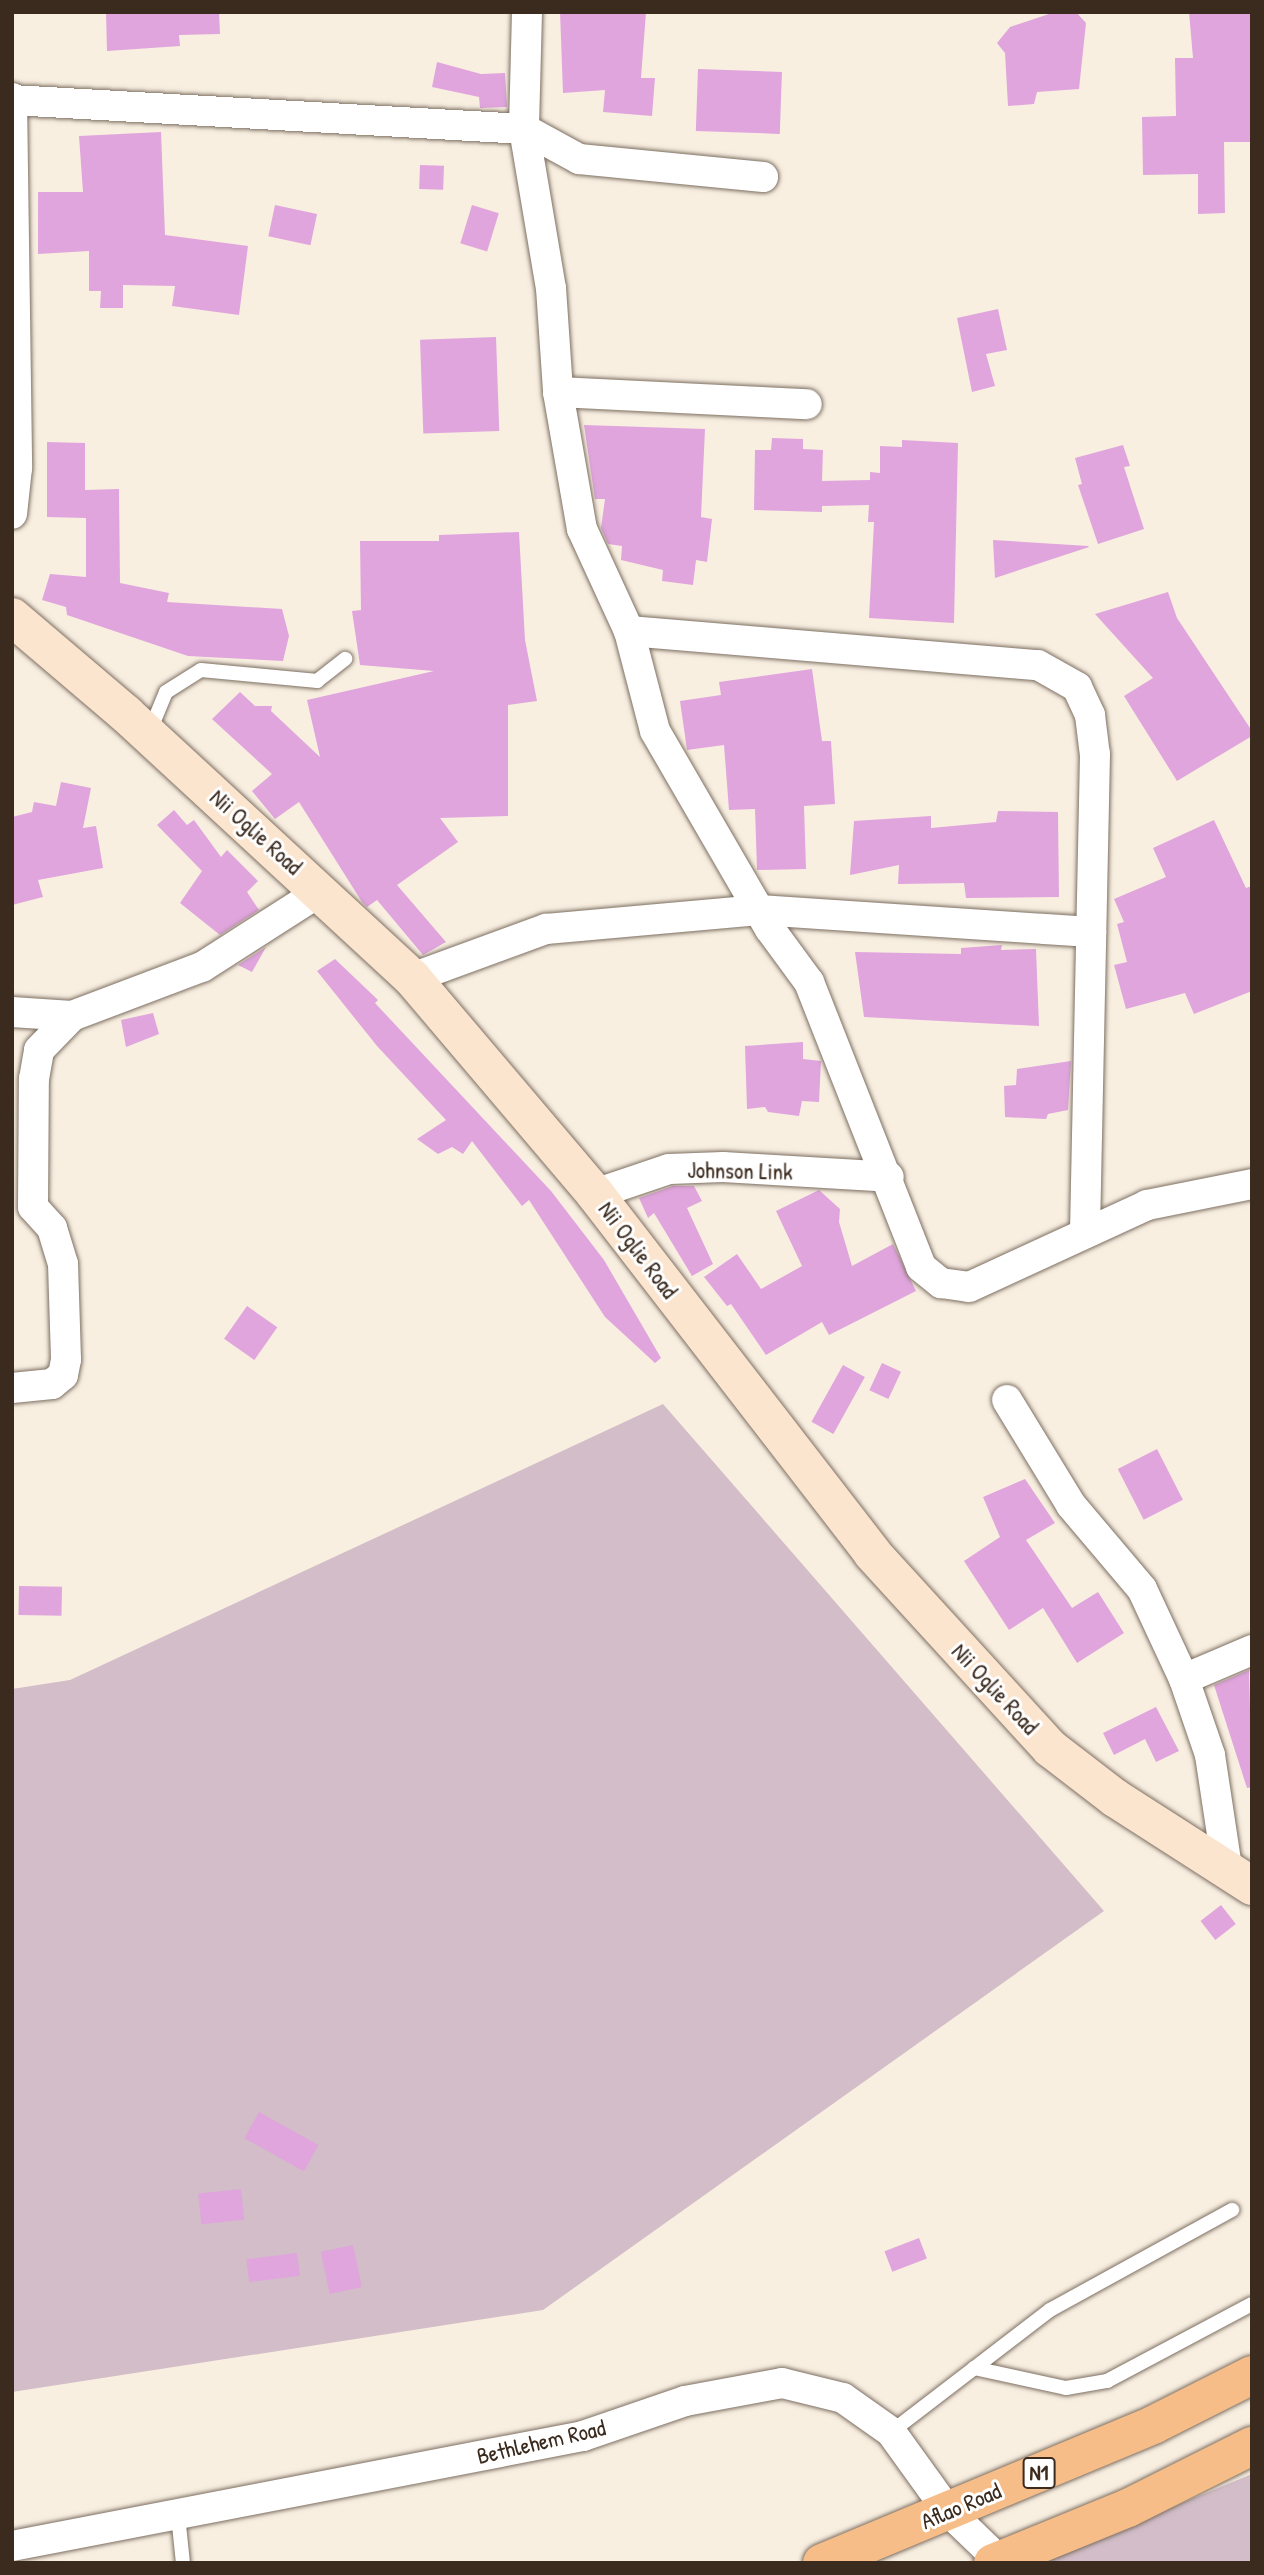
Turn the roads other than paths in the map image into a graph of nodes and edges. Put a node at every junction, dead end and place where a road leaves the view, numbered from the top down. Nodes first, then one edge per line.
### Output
1 (527, 12) edge
2 (12, 99) edge
3 (524, 129) junction
4 (763, 177) dead end
5 (558, 392) junction
6 (807, 404) dead end
7 (12, 514) edge
8 (12, 617) edge
9 (629, 631) junction
10 (345, 659) dead end
11 (149, 735) junction
12 (321, 891) junction
13 (759, 910) junction
14 (1091, 932) junction
15 (412, 978) junction
16 (12, 1012) edge
17 (72, 1016) junction
18 (889, 1177) junction
19 (1252, 1184) edge
20 (595, 1194) junction
21 (23, 1208) edge
22 (1086, 1233) junction
23 (12, 1388) edge
24 (1007, 1400) dead end
25 (1252, 1650) edge
26 (1184, 1679) junction
27 (1239, 1876) edge
28 (1232, 2210) dead end
29 (1252, 2304) edge
30 (974, 2368) junction
31 (1252, 2375) edge
32 (891, 2432) junction
33 (1252, 2446) edge
34 (948, 2511) junction
35 (178, 2515) junction
36 (12, 2546) edge
37 (1011, 2559) edge
38 (183, 2563) edge
39 (822, 2563) edge

1 - 3 street
2 - 3 street
2 - 7 street
3 - 4 street
3 - 5 street
5 - 6 street
5 - 9 street
8 - 11 street, Nii Oglie Road
9 - 13 street
9 - 14 street
10 - 11 lane
11 - 12 street, Nii Oglie Road
12 - 15 street, Nii Oglie Road
12 - 17 street
13 - 14 street
13 - 15 street
13 - 18 street
14 - 22 street
15 - 20 street, Nii Oglie Road
16 - 17 street
17 - 21 street
18 - 20 street, Johnson Link
18 - 22 street
19 - 22 street
20 - 27 street, Nii Oglie Road
21 - 23 street
24 - 26 street
25 - 26 street
26 - 27 street
28 - 30 lane
29 - 30 lane
30 - 32 lane
31 - 34 highway, Aflao Road / N1
32 - 34 street, Bethlehem Road
32 - 35 street, Bethlehem Road
33 - 37 highway
34 - 37 street, Bethlehem Road
34 - 39 highway, Aflao Road / N1
35 - 36 street, Bethlehem Road
35 - 38 lane

